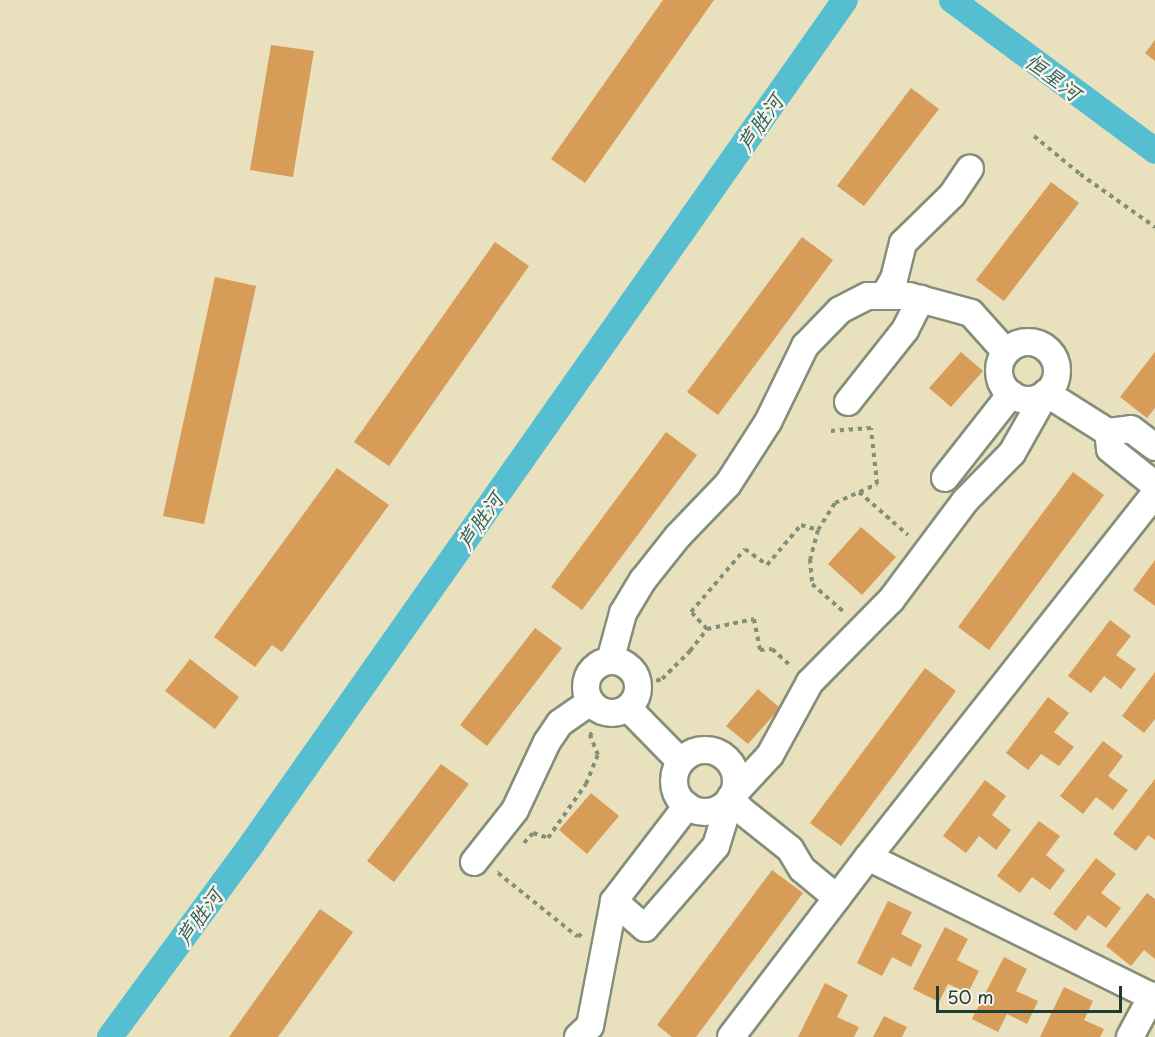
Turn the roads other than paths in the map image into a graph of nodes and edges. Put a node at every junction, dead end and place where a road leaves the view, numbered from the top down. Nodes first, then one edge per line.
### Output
1 (970, 168) dead end
2 (884, 296) junction
3 (921, 299) junction
4 (1006, 352) junction
5 (1046, 393) junction
6 (1011, 394) junction
7 (848, 402) dead end
8 (1108, 432) junction
9 (1155, 447) edge
10 (945, 478) dead end
11 (1155, 485) edge
12 (1155, 493) edge
13 (610, 661) junction
14 (617, 703) junction
15 (680, 761) junction
16 (731, 797) junction
17 (687, 806) junction
18 (868, 857) junction
19 (474, 862) dead end
20 (842, 891) junction
21 (614, 901) junction
22 (1154, 997) edge
23 (578, 1037) edge
24 (731, 1037) edge
25 (1130, 1037) edge

1 - 2 street
2 - 3 street
2 - 13 street
3 - 4 street
3 - 7 street
4 - 5 street
4 - 6 street
5 - 6 street
5 - 8 street
5 - 16 street
6 - 10 street
8 - 9 street
8 - 11 street
12 - 18 street
13 - 14 street
13 - 14 street
14 - 15 street
14 - 19 street
15 - 16 street
15 - 17 street
16 - 17 street
16 - 20 street
16 - 21 street
17 - 21 street
18 - 20 street
18 - 22 street
20 - 24 street
21 - 23 street
22 - 25 street

